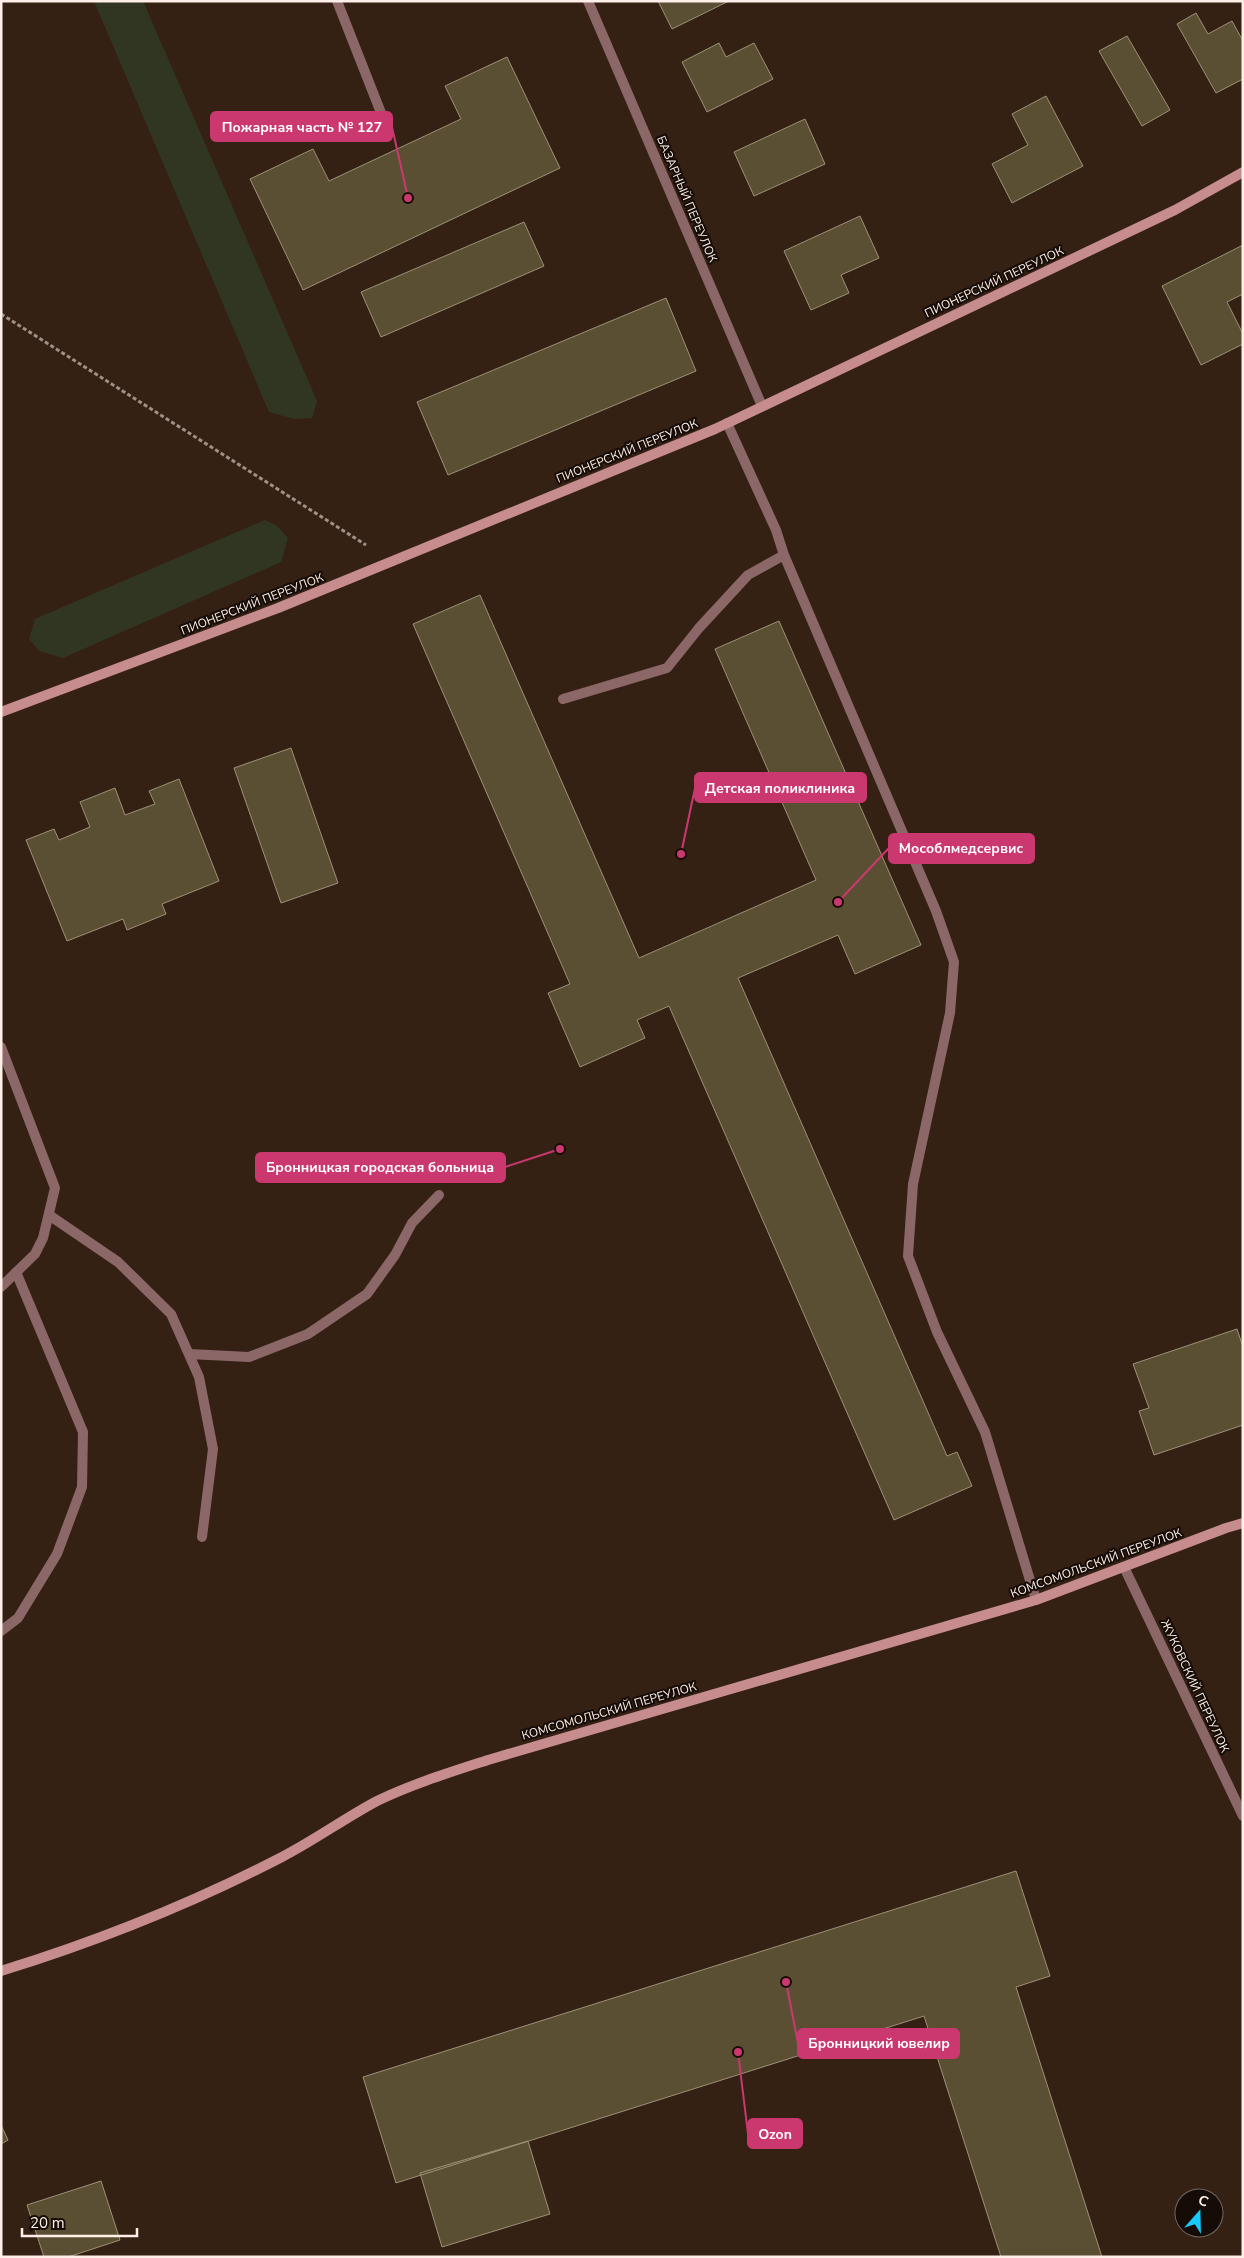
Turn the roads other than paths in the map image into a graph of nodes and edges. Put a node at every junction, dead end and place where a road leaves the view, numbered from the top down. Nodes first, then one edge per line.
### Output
1 (337, 1) edge
2 (588, 1) edge
3 (387, 128) dead end
4 (1243, 172) edge
5 (762, 406) junction
6 (727, 423) junction
7 (784, 555) junction
8 (563, 699) dead end
9 (1, 712) edge
10 (1, 1047) edge
11 (439, 1195) dead end
12 (49, 1215) junction
13 (16, 1272) junction
14 (1, 1287) edge
15 (189, 1354) junction
16 (1243, 1524) edge
17 (202, 1537) dead end
18 (1124, 1567) junction
19 (1036, 1600) junction
20 (1, 1631) edge
21 (1243, 1816) edge
22 (1, 1971) edge

1 - 3 street
2 - 5 street, БАЗАРНЫЙ ПЕРЕУЛОК
4 - 5 street, ПИОНЕРСКИЙ ПЕРЕУЛОК
5 - 6 street, ПИОНЕРСКИЙ ПЕРЕУЛОК
6 - 7 street
6 - 9 street, ПИОНЕРСКИЙ ПЕРЕУЛОК
7 - 8 street
7 - 19 street
10 - 12 street
11 - 15 street
12 - 13 street
12 - 15 street
13 - 14 street
13 - 20 street
15 - 17 street
16 - 18 street, КОМСОМОЛЬСКИЙ ПЕРЕУЛОК
18 - 19 street, КОМСОМОЛЬСКИЙ ПЕРЕУЛОК
18 - 21 street, ЖУКОВСКИЙ ПЕРЕУЛОК
19 - 22 street, КОМСОМОЛЬСКИЙ ПЕРЕУЛОК

